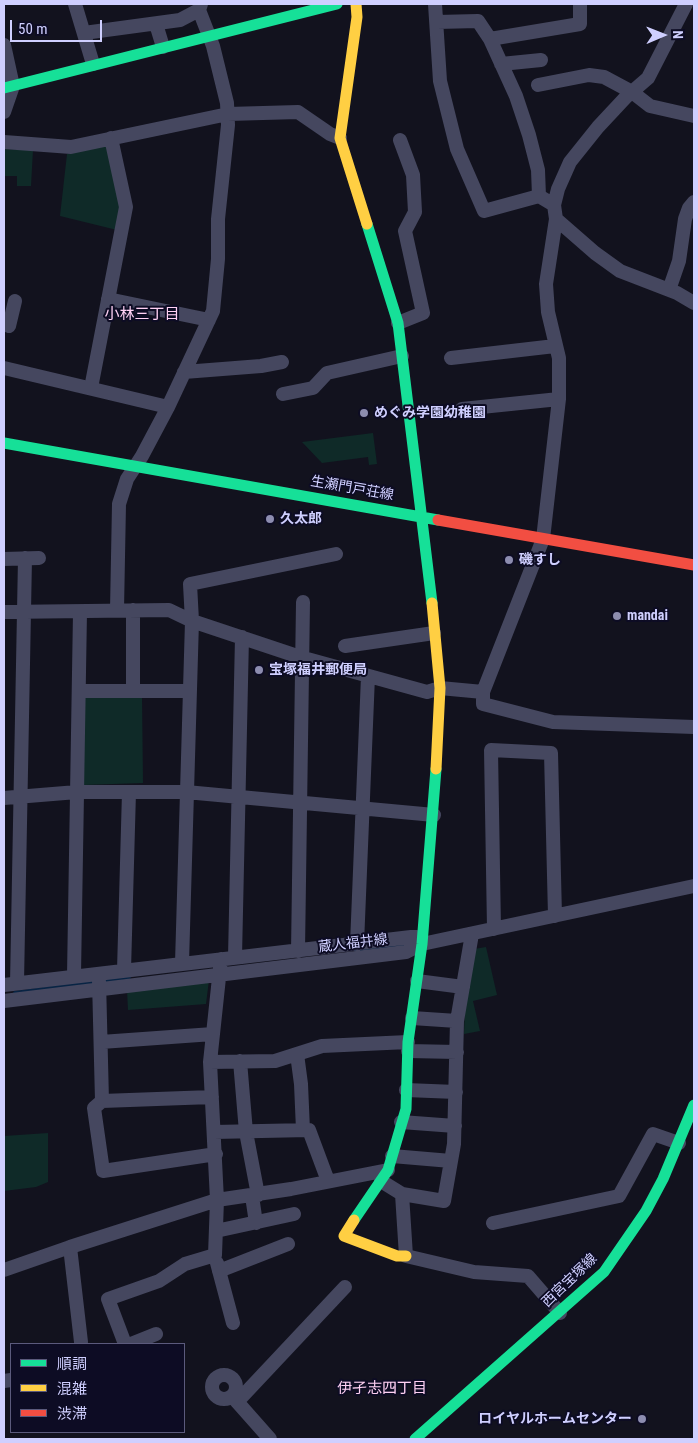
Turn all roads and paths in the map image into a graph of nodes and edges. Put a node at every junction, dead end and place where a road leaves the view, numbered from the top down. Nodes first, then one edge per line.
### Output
1 (76, 4) edge
2 (337, 4) edge
3 (356, 4) edge
4 (435, 4) edge
5 (580, 4) edge
6 (686, 4) edge
7 (200, 7) edge
8 (437, 22) junction
9 (156, 24) junction
10 (84, 33) junction
11 (208, 36) junction
12 (490, 39) junction
13 (4, 45) edge
14 (162, 47) junction
15 (541, 60) dead end
16 (93, 64) junction
17 (502, 64) junction
18 (538, 85) dead end
19 (8, 87) edge
20 (632, 92) junction
21 (4, 112) edge
22 (228, 114) junction
23 (694, 116) edge
24 (111, 138) junction
25 (340, 138) junction
26 (400, 140) dead end
27 (4, 142) edge
28 (539, 196) junction
29 (694, 202) edge
30 (554, 204) junction
31 (556, 219) junction
32 (669, 290) junction
33 (108, 299) junction
34 (15, 301) dead end
35 (694, 303) edge
36 (209, 320) junction
37 (398, 323) junction
38 (4, 324) edge
39 (555, 346) junction
40 (402, 356) junction
41 (451, 358) dead end
42 (282, 362) dead end
43 (4, 368) edge
44 (184, 372) junction
45 (91, 388) junction
46 (282, 394) dead end
47 (559, 399) junction
48 (168, 407) junction
49 (462, 409) dead end
50 (4, 443) edge
51 (136, 466) junction
52 (423, 517) junction
53 (543, 539) junction
54 (336, 554) dead end
55 (4, 559) edge
56 (694, 566) edge
57 (303, 602) dead end
58 (116, 610) junction
59 (133, 610) junction
60 (4, 612) edge
61 (26, 612) junction
62 (80, 612) junction
63 (192, 620) junction
64 (434, 634) junction
65 (242, 638) junction
66 (345, 646) dead end
67 (300, 657) junction
68 (368, 676) junction
69 (440, 688) junction
70 (79, 691) junction
71 (133, 691) junction
72 (189, 691) junction
73 (483, 692) junction
74 (694, 727) edge
75 (77, 792) junction
76 (129, 792) junction
77 (186, 792) junction
78 (21, 796) junction
79 (238, 796) junction
80 (4, 798) edge
81 (300, 801) junction
82 (362, 807) junction
83 (434, 815) junction
84 (694, 886) edge
85 (556, 916) junction
86 (494, 929) junction
87 (472, 934) junction
88 (417, 939) junction
89 (357, 944) junction
90 (298, 951) junction
91 (228, 958) junction
92 (182, 963) junction
93 (124, 970) junction
94 (220, 974) junction
95 (74, 975) junction
96 (99, 980) junction
97 (417, 981) junction
98 (10, 984) edge
99 (463, 987) junction
100 (4, 1002) edge
101 (412, 1018) junction
102 (457, 1021) junction
103 (213, 1034) junction
104 (101, 1042) junction
105 (408, 1046) junction
106 (456, 1052) junction
107 (297, 1054) junction
108 (240, 1061) junction
109 (210, 1062) junction
110 (406, 1090) junction
111 (456, 1092) junction
112 (212, 1097) junction
113 (102, 1101) junction
114 (694, 1105) edge
115 (401, 1122) junction
116 (455, 1126) junction
117 (303, 1130) junction
118 (214, 1132) junction
119 (246, 1132) junction
120 (678, 1143) junction
121 (216, 1154) junction
122 (392, 1156) junction
123 (451, 1161) junction
124 (384, 1175) junction
125 (328, 1181) junction
126 (402, 1194) junction
127 (255, 1195) junction
128 (218, 1200) junction
129 (294, 1214) dead end
130 (493, 1222) dead end
131 (256, 1223) junction
132 (216, 1231) junction
133 (288, 1244) dead end
134 (70, 1247) junction
135 (215, 1255) junction
136 (406, 1256) junction
137 (4, 1270) edge
138 (219, 1271) junction
139 (345, 1287) dead end
140 (560, 1313) junction
141 (233, 1323) dead end
142 (156, 1334) dead end
143 (81, 1342) dead end
144 (125, 1343) edge
145 (134, 1343) edge
146 (270, 1439) edge
147 (415, 1439) edge

1 - 10 street
2 - 11 street
3 - 25 street
4 - 8 street
5 - 12 street
6 - 20 street
7 - 9 street
7 - 11 street
8 - 12 street
8 - 28 street
9 - 10 street
9 - 14 street
10 - 16 street
11 - 14 street
11 - 22 street
12 - 17 street
13 - 19 street
14 - 16 street
15 - 17 street
16 - 19 street
17 - 28 street
18 - 20 street
19 - 21 street
20 - 23 street
20 - 30 street
22 - 24 street
22 - 25 street
22 - 36 street
24 - 27 street
24 - 33 street
25 - 37 street
26 - 37 street
28 - 30 street
29 - 32 street
30 - 31 street
31 - 32 street
31 - 39 street
32 - 35 street
33 - 36 street
33 - 45 street
34 - 38 street
36 - 44 street
37 - 40 street
39 - 41 street
39 - 47 street
40 - 46 street
40 - 52 street
42 - 44 street
43 - 45 street
44 - 48 street
45 - 48 street
47 - 49 street
47 - 53 street
48 - 51 street
50 - 51 street, 生瀬門戸荘線
51 - 52 street, 生瀬門戸荘線
51 - 58 street
52 - 53 street, 生瀬門戸荘線
52 - 64 street
53 - 56 street, 生瀬門戸荘線
53 - 73 street
54 - 63 street
55 - 61 street
57 - 67 street
58 - 59 street
58 - 62 street
59 - 63 street
59 - 71 street
60 - 61 street
61 - 62 street
61 - 78 street
62 - 70 street
63 - 65 street
63 - 72 street
64 - 66 street
64 - 69 street
65 - 67 street
65 - 79 street
67 - 68 street
67 - 81 street
68 - 69 street
68 - 82 street
69 - 73 street
69 - 83 street
70 - 71 street
70 - 75 street
71 - 72 street
72 - 77 street
73 - 74 street
75 - 76 street
75 - 78 street
75 - 95 street
76 - 77 street
76 - 93 street
77 - 79 street
77 - 92 street
78 - 80 street
78 - 98 street
79 - 81 street
79 - 91 street
81 - 82 street
81 - 90 street
82 - 83 street
82 - 89 street
83 - 88 street
84 - 85 street, 蔵人福井線
85 - 86 street, 蔵人福井線
85 - 86 street
86 - 87 street, 蔵人福井線
87 - 88 street, 蔵人福井線
87 - 99 street
88 - 89 street, 蔵人福井線
88 - 94 street
88 - 97 street
89 - 90 street, 蔵人福井線
90 - 91 street, 蔵人福井線
91 - 92 street, 蔵人福井線
91 - 94 street
92 - 93 street, 蔵人福井線
93 - 96 street, 蔵人福井線
94 - 96 street
94 - 103 street
95 - 96 street, 蔵人福井線
95 - 98 street, 蔵人福井線
96 - 100 street
96 - 104 street
97 - 99 street
97 - 101 street
99 - 102 street
101 - 102 street
101 - 105 street
102 - 106 street
103 - 104 street
103 - 109 street
104 - 113 street
105 - 106 street
105 - 107 street
105 - 110 street
106 - 111 street
107 - 108 street
107 - 117 street
108 - 109 street
108 - 119 street
109 - 112 street
110 - 111 street
110 - 115 street
111 - 116 street
112 - 113 street
112 - 118 street
113 - 121 street
114 - 120 street, 西宮宝塚線
115 - 116 street
115 - 122 street
116 - 123 street
117 - 119 street
117 - 125 street
118 - 119 street
118 - 121 street
119 - 127 street
120 - 130 street
120 - 140 street, 西宮宝塚線
121 - 128 street
122 - 123 street
122 - 124 street
123 - 126 street
124 - 125 street
124 - 126 street
124 - 136 street
125 - 127 street
126 - 136 street
127 - 128 street
127 - 131 street
128 - 132 street
128 - 134 street
129 - 131 street
131 - 132 street
132 - 135 street
133 - 138 street
134 - 137 street
134 - 143 street
135 - 138 street
135 - 144 street
136 - 140 street
138 - 141 street
139 - 146 street
140 - 147 street, 西宮宝塚線
142 - 145 street

